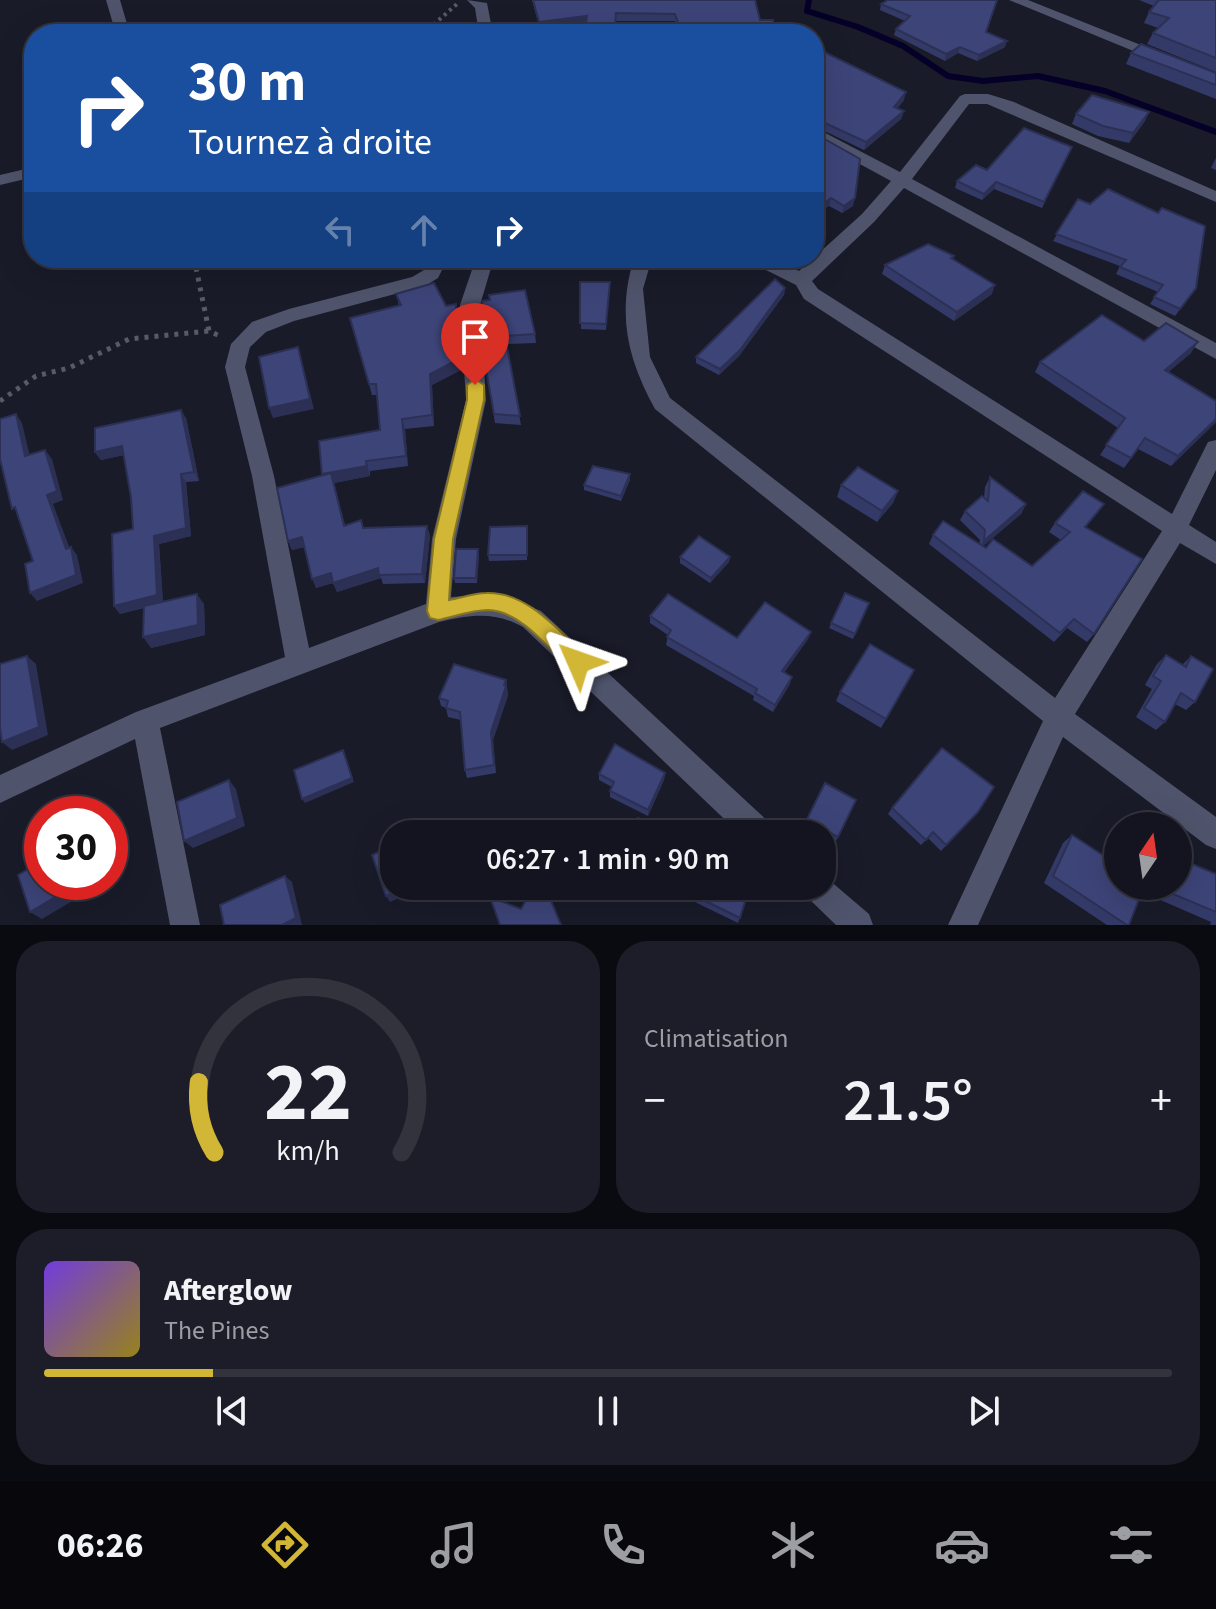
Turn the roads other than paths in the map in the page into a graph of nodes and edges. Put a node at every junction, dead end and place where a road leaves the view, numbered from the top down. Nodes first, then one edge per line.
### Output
1 (113, 0) edge
2 (474, 0) edge
3 (1016, 0) edge
4 (1067, 0) edge
5 (1052, 14) junction
6 (120, 24) edge
7 (485, 24) edge
8 (1216, 80) edge
9 (824, 137) edge
10 (24, 174) edge
11 (0, 180) edge
12 (902, 180) junction
13 (1216, 197) edge
14 (824, 258) edge
15 (434, 268) edge
16 (482, 268) edge
17 (640, 268) edge
18 (776, 268) edge
19 (812, 268) edge
20 (803, 281) junction
21 (1216, 352) edge
22 (1216, 448) edge
23 (1175, 530) junction
24 (1216, 554) edge
25 (438, 611) junction
26 (299, 664) junction
27 (1058, 717) junction
28 (145, 721) junction
29 (0, 789) edge
30 (746, 820) edge
31 (1216, 835) edge
32 (831, 900) edge
33 (185, 925) edge
34 (858, 925) edge
35 (963, 925) edge

1 - 6 street
2 - 7 street
3 - 5 street
4 - 5 street
5 - 8 street
9 - 12 street
10 - 11 street
12 - 13 street
12 - 14 street
12 - 21 street
15 - 26 street
16 - 25 street
17 - 27 street
18 - 20 street
19 - 20 street
20 - 23 street
22 - 23 street
23 - 24 street
23 - 27 street
25 - 26 street
25 - 30 street
26 - 28 street
27 - 31 street
27 - 35 street
28 - 29 street
28 - 33 street
32 - 34 street

